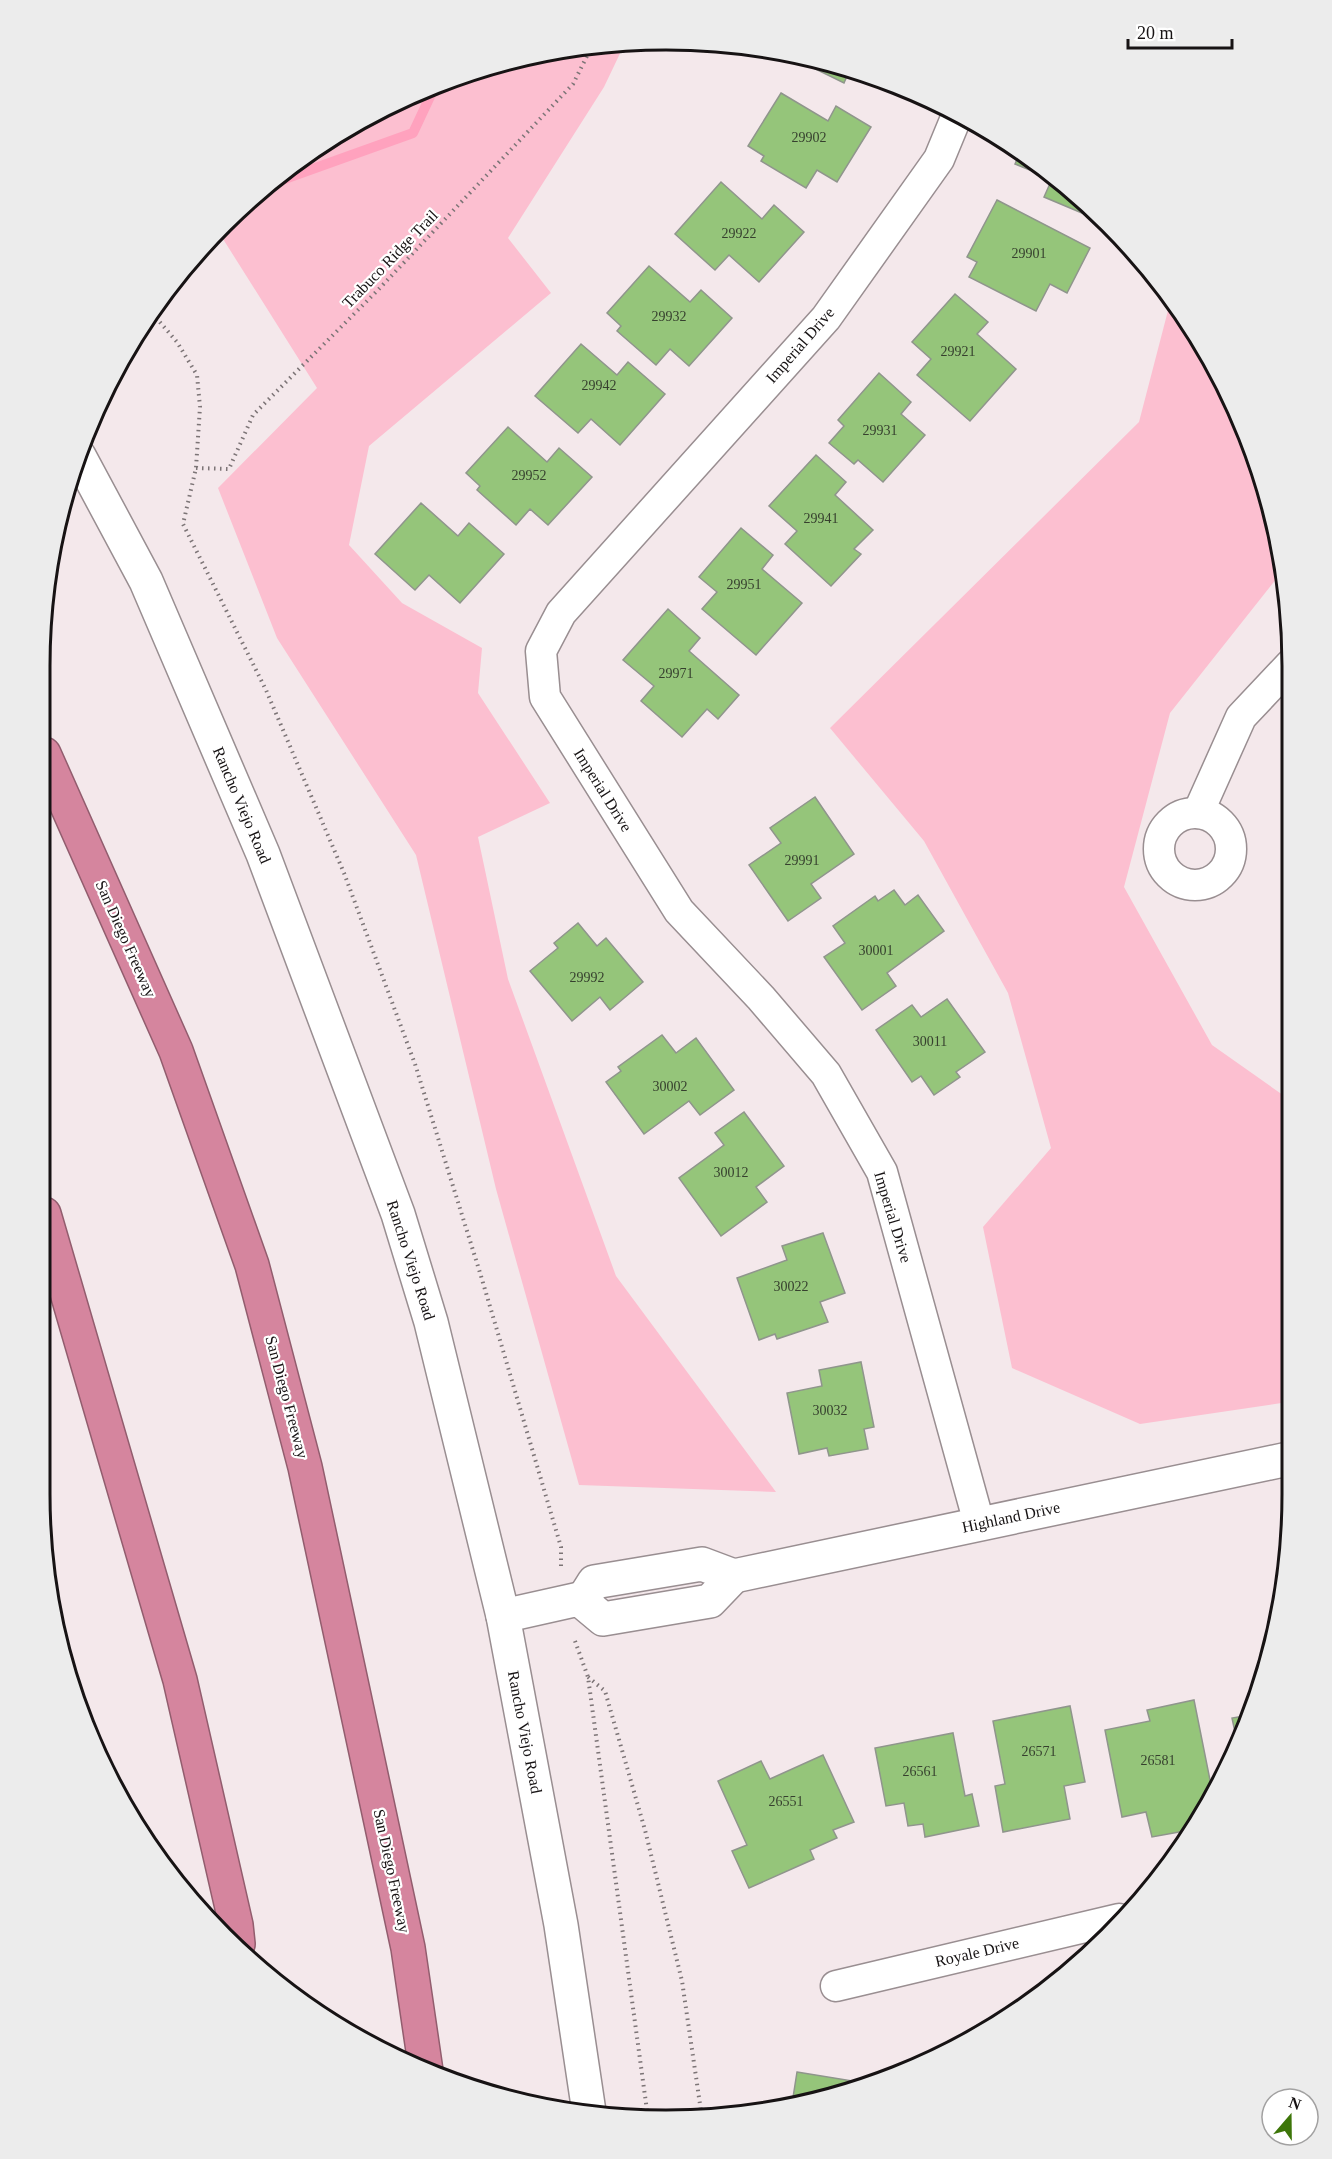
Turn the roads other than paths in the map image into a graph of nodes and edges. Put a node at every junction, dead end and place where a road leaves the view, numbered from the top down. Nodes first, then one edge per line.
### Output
1 (955, 121) edge
2 (83, 464) edge
3 (1282, 674) edge
4 (50, 768) edge
5 (1198, 813) dead end
6 (50, 1235) edge
7 (1282, 1460) edge
8 (979, 1523) junction
9 (503, 1616) junction
10 (1109, 1921) edge
11 (237, 1936) edge
12 (836, 1986) dead end
13 (424, 2060) edge
14 (588, 2104) edge

1 - 8 street, Imperial Drive
2 - 9 main road, Rancho Viejo Road
3 - 5 street
4 - 13 highway, San Diego Freeway
6 - 11 highway
7 - 8 main road, Highland Drive
8 - 9 main road, Highland Drive
9 - 14 main road, Rancho Viejo Road
10 - 12 street, Royale Drive

